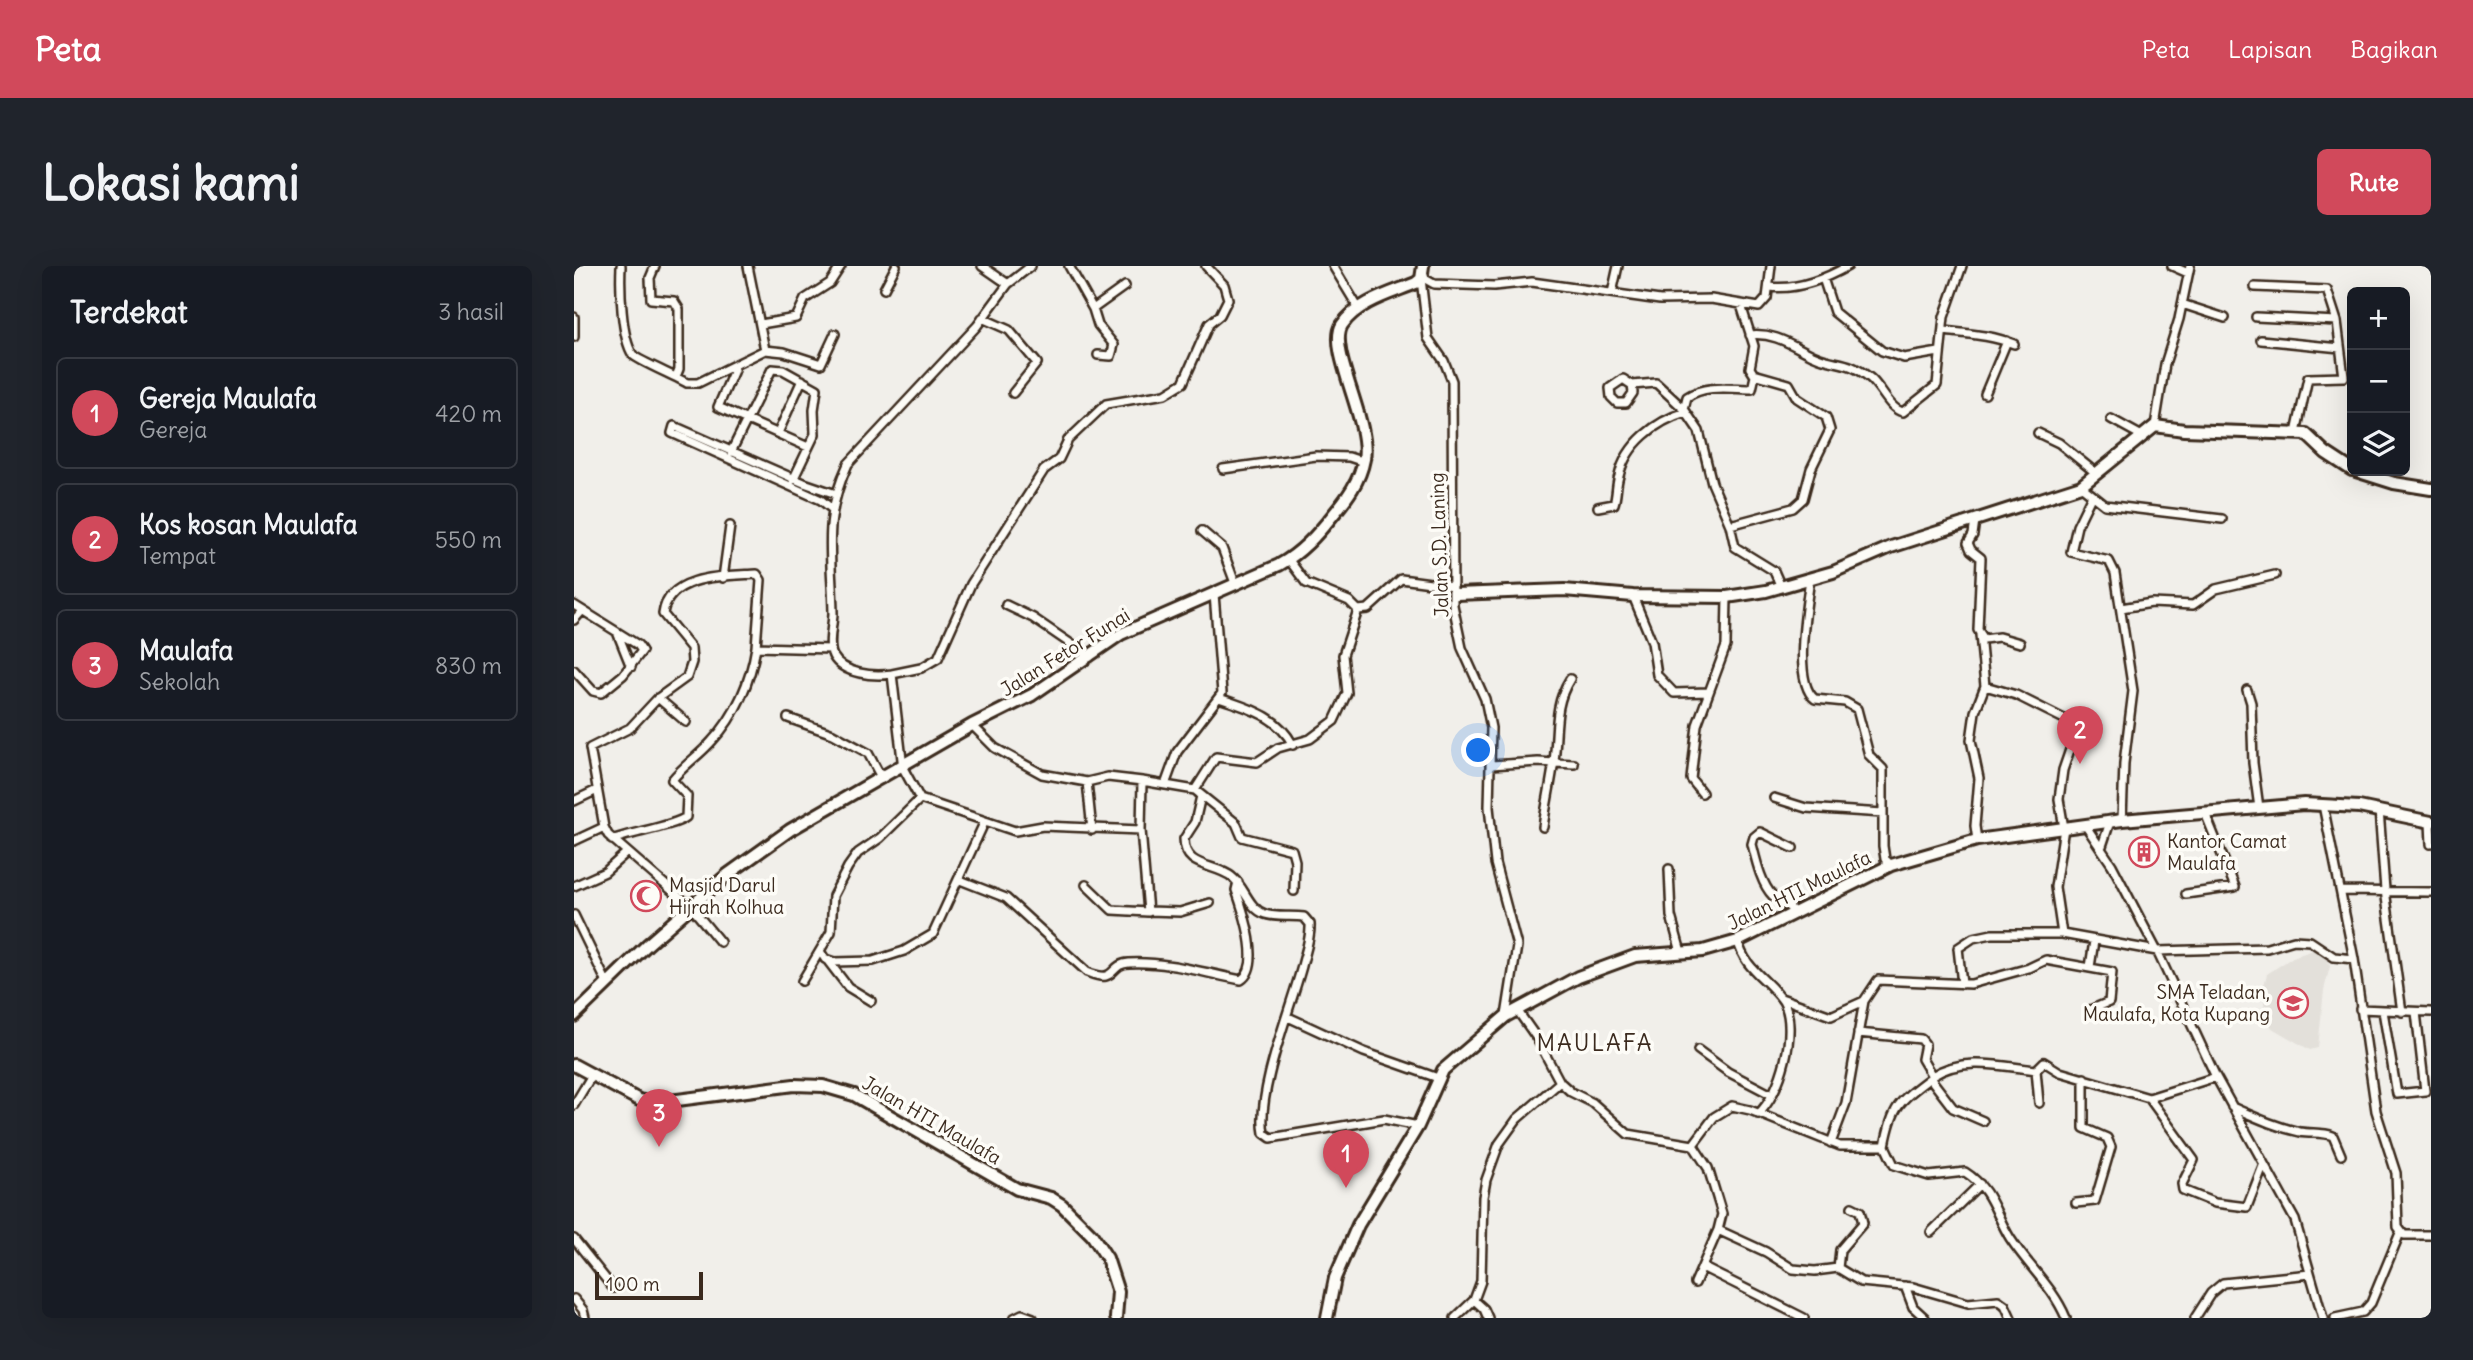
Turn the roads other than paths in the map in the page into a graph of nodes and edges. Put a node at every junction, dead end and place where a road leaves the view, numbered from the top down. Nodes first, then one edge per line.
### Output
1 (621, 266) edge
2 (654, 266) edge
3 (748, 266) edge
4 (841, 266) edge
5 (896, 266) edge
6 (982, 266) edge
7 (1069, 266) edge
8 (1206, 266) edge
9 (1334, 266) edge
10 (1618, 266) edge
11 (1771, 266) edge
12 (1848, 266) edge
13 (1962, 266) edge
14 (2172, 266) edge
15 (1027, 267) edge
16 (2189, 269) edge
17 (1422, 272) edge
18 (1823, 278) junction
19 (1008, 284) junction
20 (1125, 286) dead end
21 (1770, 287) junction
22 (2255, 287) dead end
23 (884, 289) dead end
24 (1612, 293) junction
25 (2182, 304) junction
26 (1741, 305) junction
27 (1093, 309) junction
28 (1359, 309) junction
29 (574, 317) edge
30 (2256, 317) dead end
31 (982, 318) junction
32 (2225, 318) dead end
33 (2337, 321) junction
34 (761, 324) junction
35 (1944, 331) junction
36 (835, 334) dead end
37 (1750, 335) junction
38 (574, 337) edge
39 (2261, 340) dead end
40 (2340, 348) junction
41 (765, 350) junction
42 (1939, 352) junction
43 (1098, 355) dead end
44 (734, 370) dead end
45 (677, 374) junction
46 (1754, 374) junction
47 (802, 380) junction
48 (1632, 385) dead end
49 (1013, 393) dead end
50 (1984, 394) dead end
51 (1685, 410) junction
52 (748, 419) junction
53 (2111, 419) dead end
54 (2155, 426) junction
55 (778, 433) junction
56 (2038, 433) dead end
57 (2296, 433) junction
58 (2142, 436) junction
59 (808, 447) junction
60 (730, 455) junction
61 (1364, 462) junction
62 (2347, 466) edge
63 (1223, 469) dead end
64 (2096, 473) junction
65 (2372, 476) edge
66 (794, 479) junction
67 (2081, 485) junction
68 (790, 487) junction
69 (2431, 489) edge
70 (836, 494) junction
71 (2092, 495) junction
72 (1598, 507) dead end
73 (832, 509) junction
74 (2222, 519) dead end
75 (1975, 520) junction
76 (1730, 525) junction
77 (730, 526) dead end
78 (1202, 531) dead end
79 (1289, 560) junction
80 (2275, 575) dead end
81 (723, 578) junction
82 (1810, 578) junction
83 (1235, 583) junction
84 (1781, 587) junction
85 (1454, 590) junction
86 (1214, 594) junction
87 (1633, 596) junction
88 (1727, 597) junction
89 (574, 605) edge
90 (1006, 605) dead end
91 (2121, 608) junction
92 (1358, 610) junction
93 (582, 611) junction
94 (574, 620) edge
95 (617, 632) junction
96 (1980, 635) junction
97 (2020, 643) dead end
98 (756, 647) junction
99 (831, 649) junction
100 (1090, 657) junction
101 (631, 667) junction
102 (574, 670) edge
103 (892, 674) junction
104 (1570, 679) dead end
105 (1984, 686) junction
106 (2247, 690) dead end
107 (1709, 692) junction
108 (658, 698) junction
109 (1219, 698) junction
110 (788, 718) dead end
111 (686, 722) dead end
112 (972, 725) junction
113 (1293, 744) junction
114 (1554, 763) junction
115 (1574, 764) dead end
116 (1491, 765) junction
117 (903, 768) junction
118 (882, 779) junction
119 (1142, 781) junction
120 (1087, 782) junction
121 (1165, 785) junction
122 (597, 790) junction
123 (1198, 793) junction
124 (1702, 793) dead end
125 (1774, 798) dead end
126 (920, 799) junction
127 (574, 801) edge
128 (2323, 805) junction
129 (2259, 808) junction
130 (2379, 810) junction
131 (1883, 813) junction
132 (2205, 813) junction
133 (985, 821) junction
134 (2116, 821) junction
135 (2430, 822) edge
136 (2085, 825) junction
137 (604, 827) junction
138 (1543, 827) dead end
139 (2064, 828) junction
140 (1092, 830) junction
141 (1141, 830) junction
142 (612, 840) junction
143 (1977, 840) junction
144 (574, 841) edge
145 (2431, 844) edge
146 (2102, 846) junction
147 (1793, 848) dead end
148 (626, 853) junction
149 (1891, 865) junction
150 (1668, 869) dead end
151 (960, 880) junction
152 (1238, 882) junction
153 (1086, 885) dead end
154 (574, 886) edge
155 (2385, 890) junction
156 (1294, 891) dead end
157 (2341, 891) junction
158 (2431, 892) edge
159 (2186, 894) dead end
160 (1210, 903) dead end
161 (692, 908) junction
162 (1149, 911) junction
163 (1794, 913) junction
164 (574, 915) edge
165 (578, 933) edge
166 (2062, 934) junction
167 (1738, 941) junction
168 (2094, 941) junction
169 (720, 942) dead end
170 (820, 951) junction
171 (2157, 951) junction
172 (1681, 952) junction
173 (828, 960) junction
174 (2354, 960) junction
175 (2091, 967) junction
176 (802, 981) dead end
177 (607, 983) junction
178 (1962, 984) junction
179 (1781, 998) junction
180 (871, 1001) dead end
181 (1864, 1001) junction
182 (2360, 1009) junction
183 (1517, 1010) junction
184 (2091, 1010) dead end
185 (2383, 1012) junction
186 (2402, 1012) junction
187 (2416, 1012) junction
188 (2431, 1012) edge
189 (574, 1016) edge
190 (1506, 1016) junction
191 (1288, 1017) junction
192 (1857, 1033) junction
193 (1698, 1050) dead end
194 (574, 1065) edge
195 (2036, 1070) junction
196 (592, 1075) junction
197 (1931, 1077) junction
198 (2216, 1077) junction
199 (1438, 1078) junction
200 (2084, 1078) junction
201 (1560, 1082) junction
202 (1772, 1095) junction
203 (2149, 1098) junction
204 (2039, 1103) dead end
205 (574, 1105) edge
206 (2231, 1107) junction
207 (1758, 1114) junction
208 (1983, 1121) dead end
209 (1418, 1126) junction
210 (1831, 1143) junction
211 (1693, 1145) junction
212 (1885, 1146) junction
213 (2341, 1155) dead end
214 (2263, 1166) junction
215 (1980, 1184) junction
216 (2076, 1203) dead end
217 (1852, 1207) dead end
218 (1718, 1230) junction
219 (1931, 1232) dead end
220 (2400, 1233) junction
221 (2431, 1235) edge
222 (574, 1239) edge
223 (1702, 1267) junction
224 (1838, 1268) junction
225 (2310, 1274) junction
226 (1695, 1283) dead end
227 (1905, 1286) junction
228 (613, 1288) dead end
229 (574, 1298) edge
230 (1474, 1300) junction
231 (2362, 1315) edge
232 (585, 1318) edge
233 (1014, 1318) edge
234 (1033, 1318) edge
235 (1116, 1318) edge
236 (1327, 1318) edge
237 (1455, 1318) edge
238 (1488, 1318) edge
239 (1804, 1318) edge
240 (1925, 1318) edge
241 (2011, 1318) edge
242 (2066, 1318) edge
243 (2195, 1318) edge
244 (2323, 1318) edge
245 (2335, 1318) edge

1 - 45 street
2 - 45 street
3 - 34 street
4 - 34 street
5 - 23 street
6 - 19 street
7 - 27 street
8 - 103 street
9 - 28 street
10 - 24 street
11 - 21 street
12 - 18 street
13 - 35 street
14 - 16 street
15 - 19 street
16 - 25 street
17 - 24 street
17 - 28 street, Jalan Fetor Funai
17 - 85 street, Jalan S.D. Laning
18 - 21 street
18 - 42 street
19 - 31 street
20 - 27 street
21 - 26 street
22 - 33 street
24 - 26 street
25 - 32 street
25 - 54 street
26 - 37 street
27 - 43 street
28 - 61 street, Jalan Fetor Funai
29 - 38 street
30 - 33 street
31 - 49 street
31 - 70 street
33 - 40 street
34 - 41 street
35 - 42 street
35 - 50 street
36 - 41 street
37 - 42 street
37 - 46 street
39 - 40 street
40 - 57 street
41 - 45 street
44 - 52 street
46 - 51 street
46 - 76 street
47 - 52 street
47 - 55 street
47 - 59 street
48 - 51 street
51 - 72 street
51 - 76 street
52 - 55 street
52 - 60 street
53 - 58 street
54 - 57 street
54 - 58 street
55 - 59 street
56 - 64 street
57 - 62 street
58 - 64 street
59 - 66 street
60 - 60 street
60 - 66 street
60 - 68 street
61 - 63 street
61 - 79 street, Jalan Fetor Funai
64 - 67 street
65 - 69 street
66 - 68 street
66 - 70 street
67 - 71 street
67 - 75 street
68 - 73 street
70 - 73 street
71 - 74 street
71 - 91 street
73 - 99 street
75 - 82 street
75 - 96 street
76 - 84 street
77 - 81 street
78 - 83 street
79 - 83 street, Jalan Fetor Funai
79 - 92 street
80 - 91 street
81 - 98 street
81 - 108 street
82 - 84 street
82 - 131 street
83 - 86 street, Jalan Fetor Funai
84 - 88 street
85 - 87 street
85 - 92 street
85 - 116 street, Jalan S.D. Laning
86 - 100 street, Jalan Fetor Funai
86 - 109 street
87 - 88 street
87 - 107 street
88 - 107 street
89 - 93 street
90 - 100 street
91 - 134 street
92 - 113 street
93 - 94 street
93 - 95 street
95 - 101 street
95 - 101 street
96 - 97 street
96 - 105 street
98 - 99 street
98 - 142 street
99 - 103 street
100 - 112 street, Jalan Fetor Funai
101 - 102 street
103 - 117 street
104 - 114 street
105 - 139 street
105 - 143 street
106 - 129 street
107 - 124 street
108 - 111 street
108 - 122 street
109 - 113 street
109 - 121 street
110 - 118 street
112 - 117 street, Jalan Fetor Funai
112 - 120 street
113 - 123 street
114 - 115 street
114 - 116 street
114 - 138 street
116 - 190 street, Jalan S.D. Laning
117 - 118 street, Jalan Fetor Funai
117 - 126 street
118 - 161 street, Jalan Fetor Funai
119 - 120 street
119 - 121 street
119 - 141 street
120 - 140 street
121 - 123 street
122 - 127 street
122 - 137 street
123 - 152 street
123 - 156 street
125 - 131 street
126 - 133 street
126 - 170 street
128 - 129 street, Jalan HTI Maulafa
128 - 130 street, Jalan HTI Maulafa
128 - 157 street
129 - 132 street, Jalan HTI Maulafa
130 - 135 street, Jalan HTI Maulafa
130 - 155 street
131 - 149 street
132 - 134 street, Jalan HTI Maulafa
132 - 159 street
133 - 140 street
133 - 151 street
134 - 136 street, Jalan HTI Maulafa
134 - 146 street
135 - 145 street
136 - 139 street, Jalan HTI Maulafa
136 - 146 street
137 - 142 street
137 - 144 street
139 - 143 street, Jalan HTI Maulafa
139 - 166 street
140 - 141 street
141 - 162 street
142 - 148 street
143 - 149 street, Jalan HTI Maulafa
146 - 171 street
147 - 163 street
148 - 154 street
148 - 161 street
149 - 163 street, Jalan HTI Maulafa
150 - 172 street
151 - 152 street
151 - 173 street
152 - 191 street
153 - 162 street
155 - 157 street
155 - 158 street
155 - 186 street
157 - 174 street
160 - 162 street
161 - 169 street
161 - 177 street, Jalan Fetor Funai
163 - 167 street, Jalan HTI Maulafa
164 - 165 street
165 - 177 street
166 - 168 street
166 - 178 street
167 - 172 street, Jalan HTI Maulafa
167 - 179 street
168 - 171 street
168 - 175 street
170 - 173 street
170 - 176 street
171 - 174 street
171 - 198 street
172 - 183 street, Jalan HTI Maulafa
173 - 180 street
174 - 182 street
175 - 178 street
175 - 184 street
177 - 189 street, Jalan Fetor Funai
178 - 181 street
179 - 181 street
179 - 202 street
181 - 192 street
182 - 185 street
182 - 220 street
183 - 190 street, Jalan HTI Maulafa
183 - 201 street
185 - 186 street
185 - 187 street
186 - 187 street
187 - 188 street
190 - 199 street, Jalan HTI Maulafa
191 - 199 street
191 - 209 street
192 - 197 street
192 - 210 street
193 - 202 street
194 - 196 street, Jalan HTI Maulafa
195 - 197 street
195 - 200 street
195 - 204 street
196 - 205 street
196 - 235 street, Jalan HTI Maulafa
197 - 208 street
197 - 212 street
198 - 203 street
198 - 206 street
199 - 209 street, Jalan HTI Maulafa
200 - 203 street
200 - 216 street
201 - 211 street
201 - 230 street
202 - 207 street
203 - 214 street
206 - 213 street
206 - 214 street
207 - 210 street
207 - 211 street
209 - 236 street, Jalan HTI Maulafa
210 - 212 street
211 - 218 street
212 - 215 street
214 - 225 street
215 - 219 street
215 - 242 street
217 - 224 street
218 - 223 street
218 - 224 street
220 - 221 street
220 - 231 street
222 - 228 street
223 - 226 street
223 - 239 street
224 - 227 street
225 - 243 street
225 - 244 street
227 - 240 street
227 - 241 street
229 - 232 street
230 - 237 street
230 - 238 street
231 - 245 street
233 - 234 street

